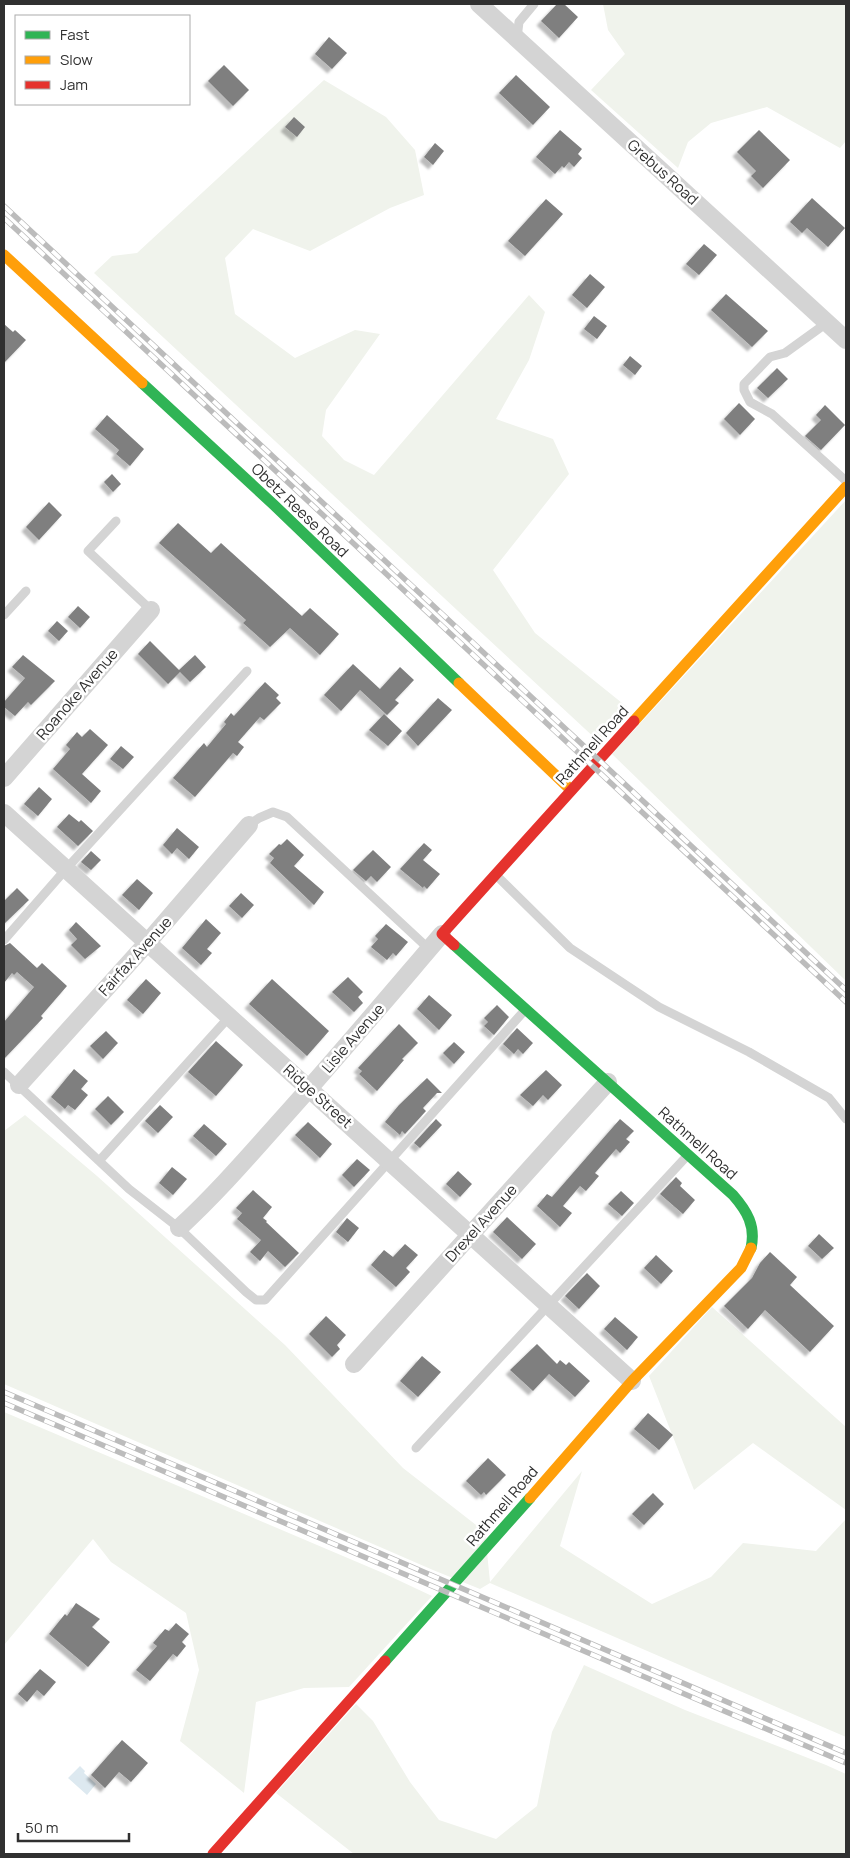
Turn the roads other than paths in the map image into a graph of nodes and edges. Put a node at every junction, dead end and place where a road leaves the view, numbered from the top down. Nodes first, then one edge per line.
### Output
1 (479, 4) edge
2 (534, 4) edge
3 (517, 38) junction
4 (4, 255) edge
5 (828, 322) junction
6 (846, 340) edge
7 (846, 481) edge
8 (846, 487) edge
9 (116, 521) dead end
10 (26, 591) dead end
11 (150, 610) joint
12 (4, 615) edge
13 (247, 671) dead end
14 (4, 778) edge
15 (571, 790) junction
16 (4, 812) edge
17 (249, 825) joint
18 (66, 868) junction
19 (495, 874) junction
20 (442, 934) junction
21 (4, 940) edge
22 (148, 942) junction
23 (429, 949) junction
24 (526, 1009) junction
25 (230, 1016) junction
26 (4, 1072) edge
27 (608, 1082) junction
28 (19, 1085) junction
29 (310, 1088) junction
30 (846, 1119) edge
31 (688, 1155) junction
32 (389, 1160) junction
33 (99, 1161) junction
34 (179, 1228) junction
35 (471, 1234) junction
36 (549, 1305) junction
37 (354, 1364) dead end
38 (632, 1381) junction
39 (416, 1448) dead end
40 (213, 1854) edge

1 - 3 street, Grebus Road
2 - 3 lane
3 - 5 street, Grebus Road
4 - 15 street, Obetz Reese Road
5 - 6 street, Grebus Road
5 - 7 lane
8 - 15 street, Rathmell Road
9 - 11 lane
10 - 12 lane
11 - 14 street, Roanoke Avenue
13 - 18 lane
15 - 19 street, Rathmell Road
16 - 18 street, Ridge Street
17 - 22 street, Fairfax Avenue
17 - 23 lane
18 - 21 lane
18 - 22 street, Ridge Street
19 - 20 street, Rathmell Road
19 - 30 lane
20 - 23 street, Lisle Avenue
20 - 24 street, Rathmell Road
22 - 25 street, Ridge Street
22 - 28 street, Fairfax Avenue
23 - 29 street, Lisle Avenue
24 - 27 street, Rathmell Road
24 - 32 lane
25 - 29 street, Ridge Street
25 - 33 lane
26 - 28 lane
27 - 31 street, Rathmell Road
27 - 35 street, Drexel Avenue
28 - 33 lane
29 - 32 street, Ridge Street
29 - 34 street, Lisle Avenue
31 - 36 lane
31 - 38 street, Rathmell Road
32 - 34 lane
32 - 35 street, Ridge Street
33 - 34 lane
35 - 36 street, Ridge Street
35 - 37 street, Drexel Avenue
36 - 38 street, Ridge Street
36 - 39 lane
38 - 40 street, Rathmell Road

